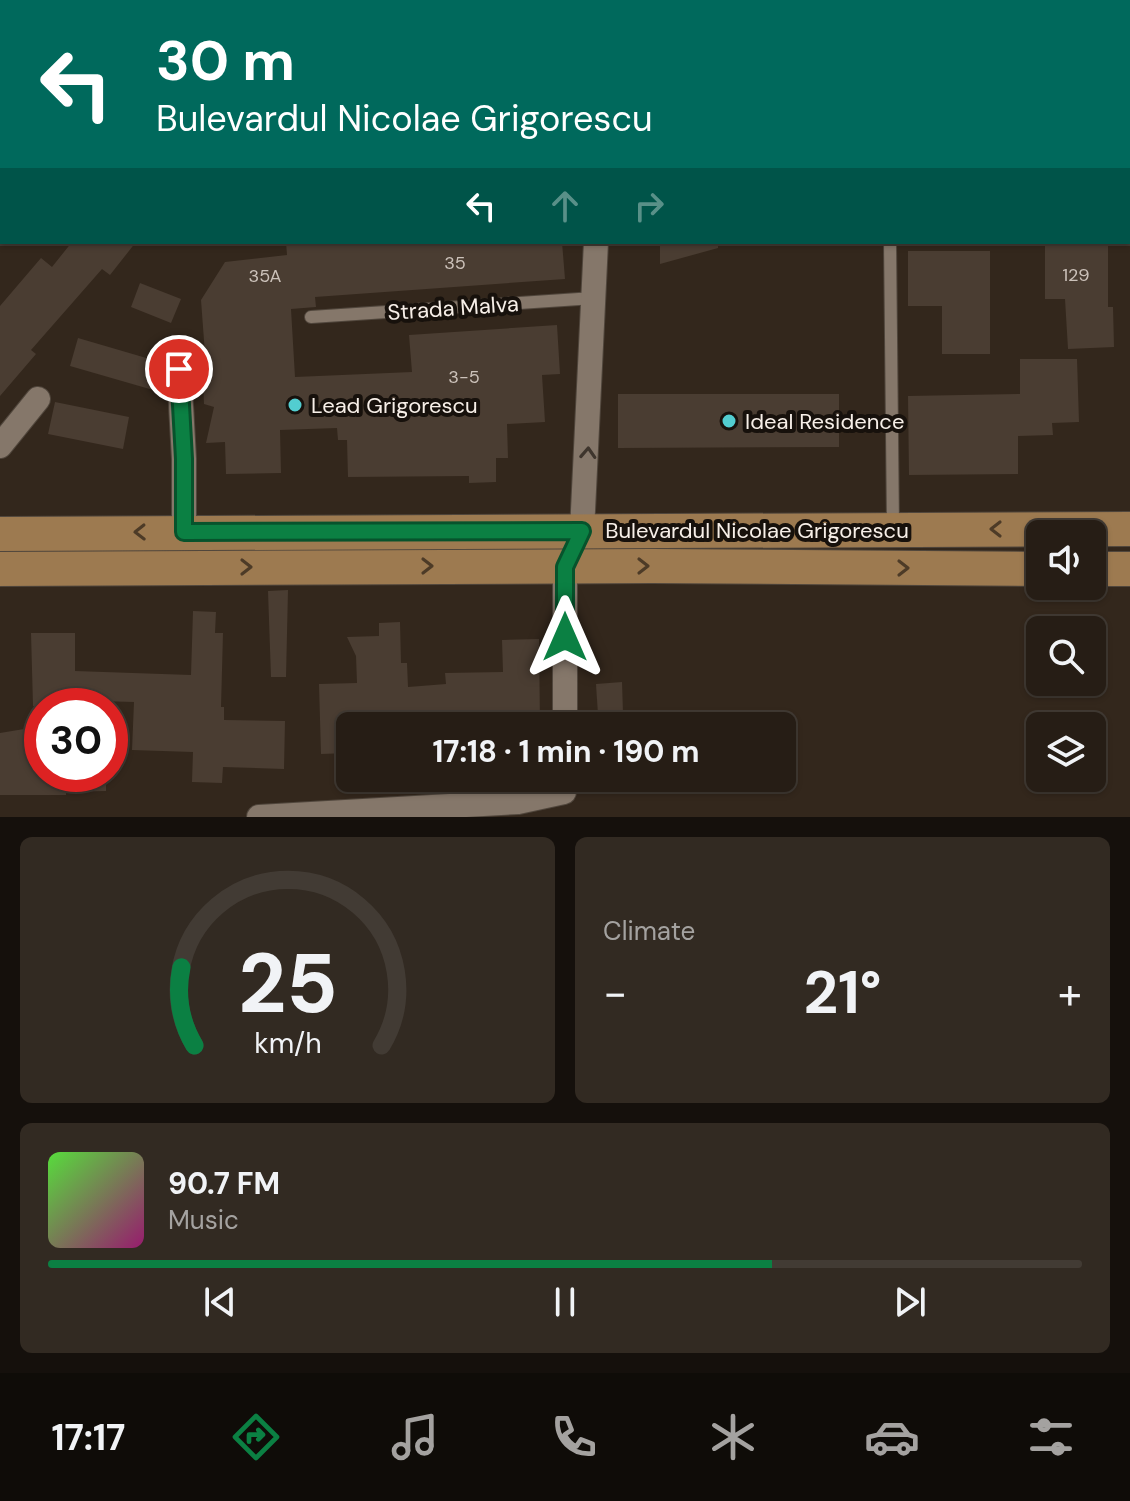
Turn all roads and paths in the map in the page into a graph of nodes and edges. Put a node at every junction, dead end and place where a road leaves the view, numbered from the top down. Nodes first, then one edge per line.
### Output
1 (596, 244) edge
2 (890, 244) edge
3 (594, 298) junction
4 (311, 317) dead end
5 (179, 369) dead end
6 (38, 399) dead end
7 (0, 446) edge
8 (1130, 529) edge
9 (893, 530) junction
10 (582, 531) junction
11 (184, 532) junction
12 (0, 534) edge
13 (565, 567) junction
14 (0, 569) edge
15 (1026, 569) edge
16 (1106, 569) edge
17 (1130, 569) edge
18 (565, 712) edge
19 (545, 792) edge
20 (259, 817) edge

1 - 3 street
2 - 9 lane
3 - 4 lane, Strada Malva
10 -> 3 street
5 - 11 street
6 - 7 street
8 -> 9 main road, Bulevardul Nicolae Grigorescu
9 - 10 main road, Bulevardul Nicolae Grigorescu
10 - 11 main road, Bulevardul Nicolae Grigorescu
10 - 13 main road
11 -> 12 main road, Bulevardul Nicolae Grigorescu
14 -> 13 main road, Bulevardul Nicolae Grigorescu
13 -> 15 main road, Bulevardul Nicolae Grigorescu
13 - 18 street
16 - 17 main road
19 - 20 street

